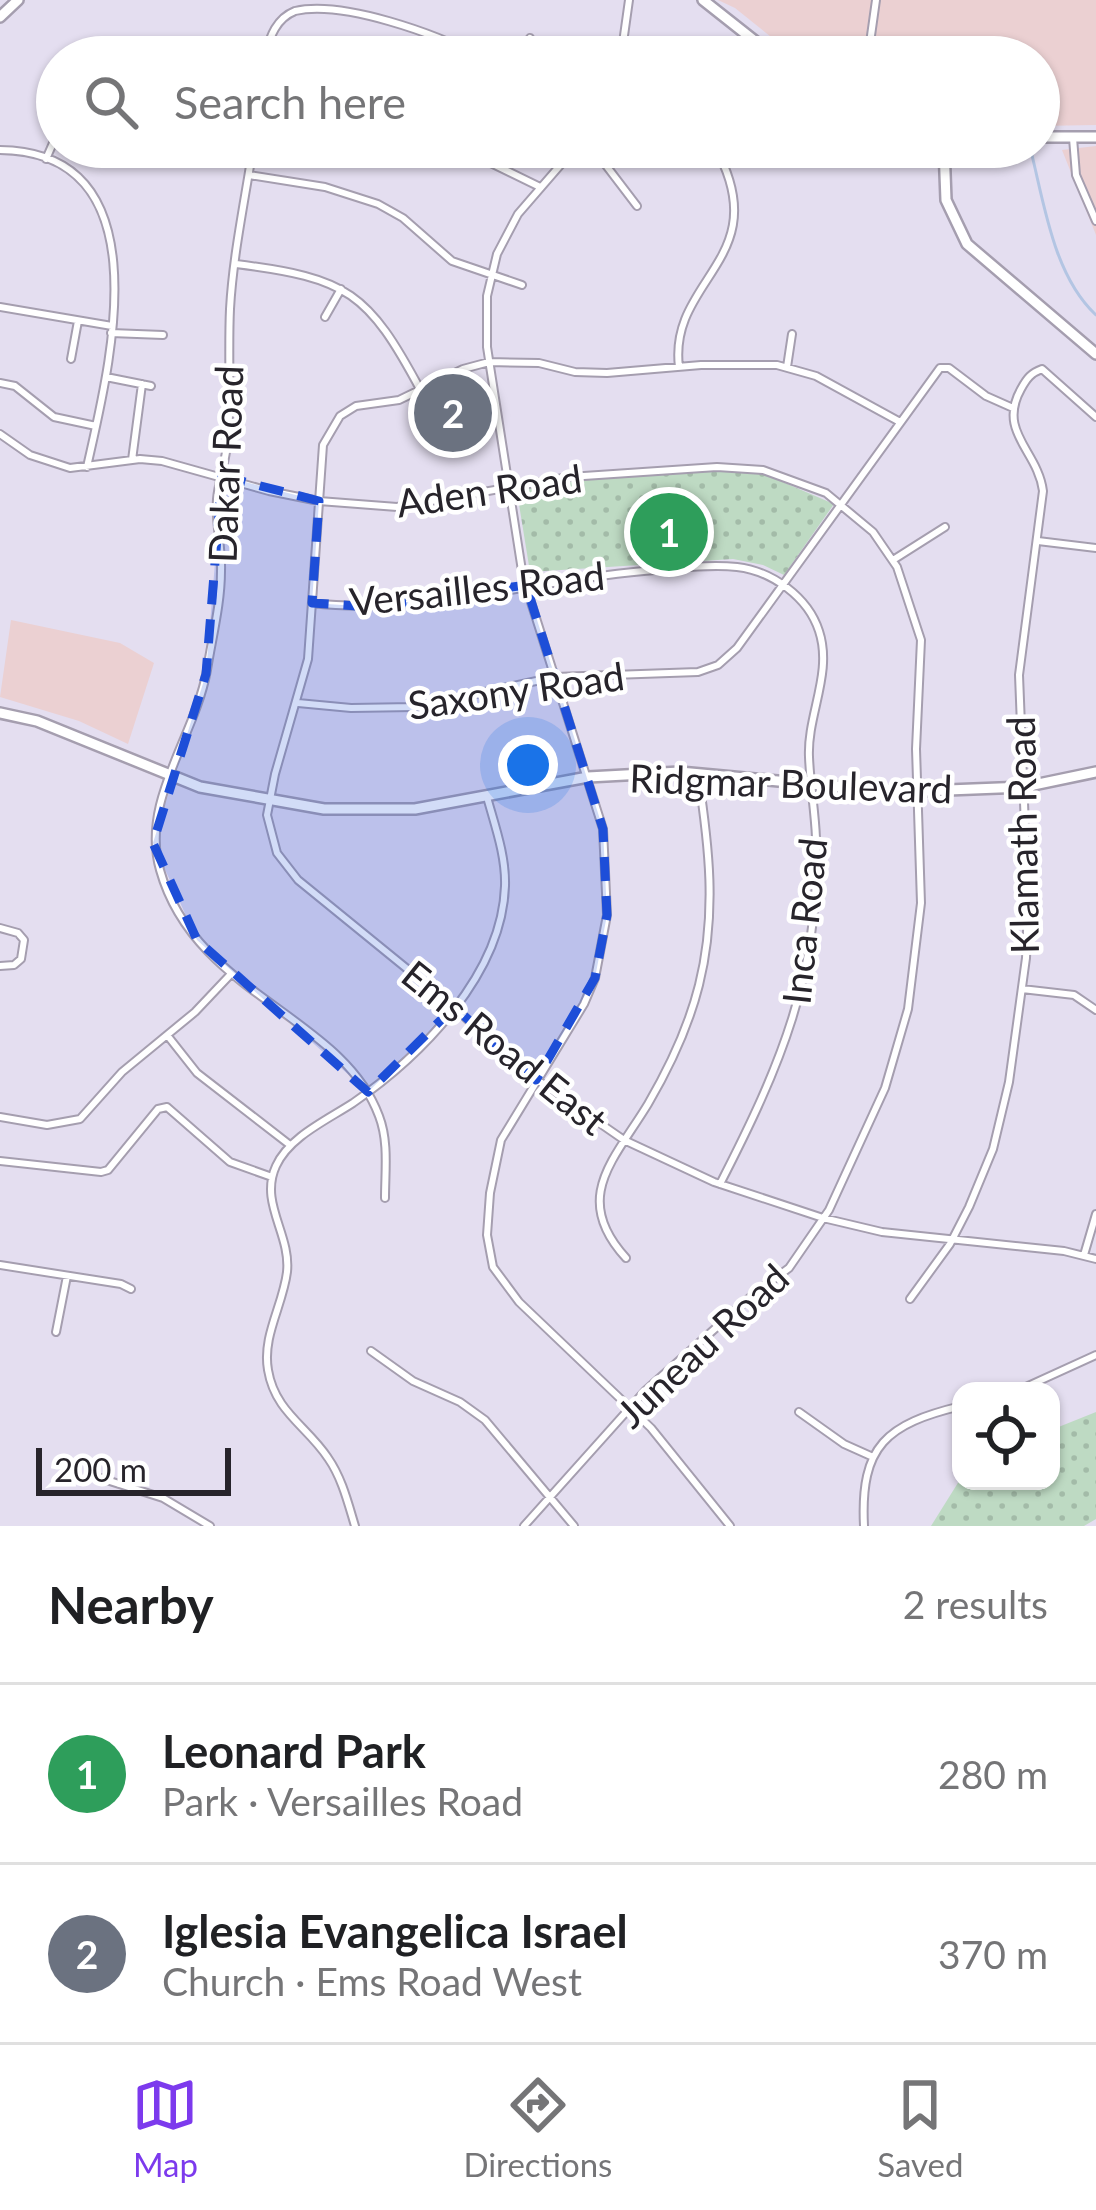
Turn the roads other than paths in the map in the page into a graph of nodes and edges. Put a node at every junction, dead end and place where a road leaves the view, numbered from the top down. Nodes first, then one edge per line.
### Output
1 (18, 0) edge
2 (629, 0) edge
3 (703, 0) edge
4 (876, 0) edge
5 (0, 16) edge
6 (273, 36) edge
7 (436, 36) edge
8 (624, 36) edge
9 (749, 36) edge
10 (871, 36) edge
11 (1096, 137) edge
12 (1060, 138) edge
13 (1072, 138) junction
14 (0, 150) edge
15 (36, 157) edge
16 (59, 168) edge
17 (250, 168) edge
18 (501, 168) edge
19 (558, 168) edge
20 (608, 168) edge
21 (725, 168) edge
22 (945, 168) edge
23 (249, 176) junction
24 (541, 188) junction
25 (637, 206) dead end
26 (1096, 221) edge
27 (236, 264) junction
28 (491, 276) junction
29 (522, 285) dead end
30 (341, 289) junction
31 (0, 307) edge
32 (325, 316) dead end
33 (79, 321) junction
34 (112, 330) junction
35 (792, 334) dead end
36 (163, 335) dead end
37 (1096, 354) edge
38 (71, 358) dead end
39 (489, 362) junction
40 (679, 367) junction
41 (787, 367) junction
42 (106, 376) junction
43 (0, 383) edge
44 (142, 384) junction
45 (152, 386) dead end
46 (422, 391) junction
47 (1013, 408) junction
48 (1096, 417) edge
49 (900, 422) junction
50 (96, 426) junction
51 (0, 434) edge
52 (132, 460) junction
53 (87, 467) junction
54 (222, 476) junction
55 (510, 487) junction
56 (319, 501) junction
57 (841, 505) junction
58 (945, 527) dead end
59 (1037, 541) junction
60 (1096, 548) edge
61 (893, 560) junction
62 (783, 584) junction
63 (526, 585) junction
64 (312, 603) junction
65 (556, 677) junction
66 (298, 703) junction
67 (0, 712) edge
68 (698, 772) junction
69 (1096, 772) edge
70 (171, 776) junction
71 (588, 777) junction
72 (812, 784) junction
73 (1024, 787) junction
74 (918, 792) junction
75 (486, 793) junction
76 (270, 801) junction
77 (0, 928) edge
78 (0, 966) edge
79 (230, 975) junction
80 (1022, 989) junction
81 (454, 1007) junction
82 (1096, 1010) edge
83 (167, 1035) junction
84 (536, 1080) junction
85 (368, 1092) junction
86 (0, 1117) edge
87 (624, 1140) junction
88 (290, 1145) junction
89 (0, 1161) edge
90 (272, 1178) junction
91 (720, 1184) junction
92 (385, 1198) dead end
93 (1096, 1214) edge
94 (823, 1218) junction
95 (952, 1240) junction
96 (1084, 1255) junction
97 (626, 1258) dead end
98 (1096, 1258) edge
99 (0, 1265) edge
100 (67, 1275) junction
101 (131, 1289) dead end
102 (910, 1299) dead end
103 (56, 1332) dead end
104 (371, 1352) dead end
105 (1096, 1355) edge
106 (1037, 1382) edge
107 (630, 1408) junction
108 (952, 1408) edge
109 (799, 1412) dead end
110 (873, 1457) junction
111 (94, 1476) dead end
112 (550, 1498) junction
113 (210, 1526) edge
114 (355, 1526) edge
115 (524, 1526) edge
116 (574, 1526) edge
117 (730, 1526) edge
118 (864, 1526) edge

1 - 5 street
2 - 8 street
3 - 9 street
4 - 10 street
6 - 7 street
11 - 13 street
12 - 13 street
13 - 26 street
14 - 15 street
16 - 34 street
17 - 23 street, Dakar Road
18 - 24 street
19 - 24 street
20 - 25 street
21 - 40 street
22 - 37 street
23 - 27 street, Dakar Road
23 - 28 street
24 - 28 street
27 - 30 street
27 - 54 street, Dakar Road
28 - 29 street
28 - 39 street
30 - 32 street
30 - 46 street
31 - 33 street
33 - 34 street
33 - 38 street
34 - 36 street
34 - 42 street
35 - 41 street
39 - 40 street
39 - 46 street
39 - 55 street
40 - 41 street
41 - 49 street
42 - 44 street
42 - 50 street
43 - 50 street
44 - 45 street
44 - 52 street
46 - 56 street
47 - 48 street
47 - 49 street, Saxony Road
47 - 59 street, Klamath Road
49 - 57 street, Saxony Road
50 - 53 street
51 - 53 street, Aden Road
52 - 53 street, Aden Road
52 - 54 street, Aden Road
54 - 56 street, Aden Road
54 - 70 street, Dakar Road
55 - 56 street, Aden Road
55 - 57 street, Aden Road
55 - 63 street
56 - 64 street
57 - 61 street, Juneau Road
57 - 62 street, Saxony Road
58 - 61 street
59 - 60 street
59 - 73 street, Klamath Road
61 - 74 street, Juneau Road
62 - 63 street, Versailles Road
62 - 65 street, Saxony Road
62 - 72 street, Inca Road
63 - 64 street, Versailles Road
63 - 65 street
64 - 66 street
65 - 66 street, Saxony Road
65 - 71 street
66 - 76 street
67 - 70 street, Ridgmar Boulevard
68 - 71 street, Ridgmar Boulevard
68 - 72 street, Ridgmar Boulevard
68 - 87 street
69 - 73 street, Ridgmar Boulevard
70 - 76 street, Ridgmar Boulevard
70 - 79 street, Dakar Road
71 - 75 street, Ridgmar Boulevard
71 - 84 street
72 - 74 street, Ridgmar Boulevard
72 - 91 street, Inca Road
73 - 74 street, Ridgmar Boulevard
73 - 80 street, Klamath Road
74 - 94 street, Juneau Road
75 - 76 street, Ridgmar Boulevard
75 - 81 street
76 - 81 street, Ems Road East
77 - 78 street
79 - 83 street
79 - 85 street, Dakar Road
80 - 82 street
80 - 95 street, Klamath Road
81 - 84 street, Ems Road East
81 - 85 street
83 - 86 street
83 - 88 street
84 - 87 street, Ems Road East
84 - 107 street
85 - 88 street
85 - 92 street
87 - 91 street, Ems Road East
87 - 97 street
88 - 90 street
89 - 90 street
90 - 114 street
91 - 94 street, Ems Road East
93 - 96 street
94 - 95 street, Ems Road East
94 - 107 street, Juneau Road
95 - 96 street, Ems Road East
95 - 102 street, Klamath Road
96 - 98 street, Ems Road East
99 - 100 street
100 - 101 street
100 - 103 street
104 - 112 street
105 - 106 street
107 - 112 street, Juneau Road
107 - 117 street
108 - 110 street
109 - 110 street
110 - 118 street
111 - 113 street
112 - 115 street, Juneau Road
112 - 116 street

